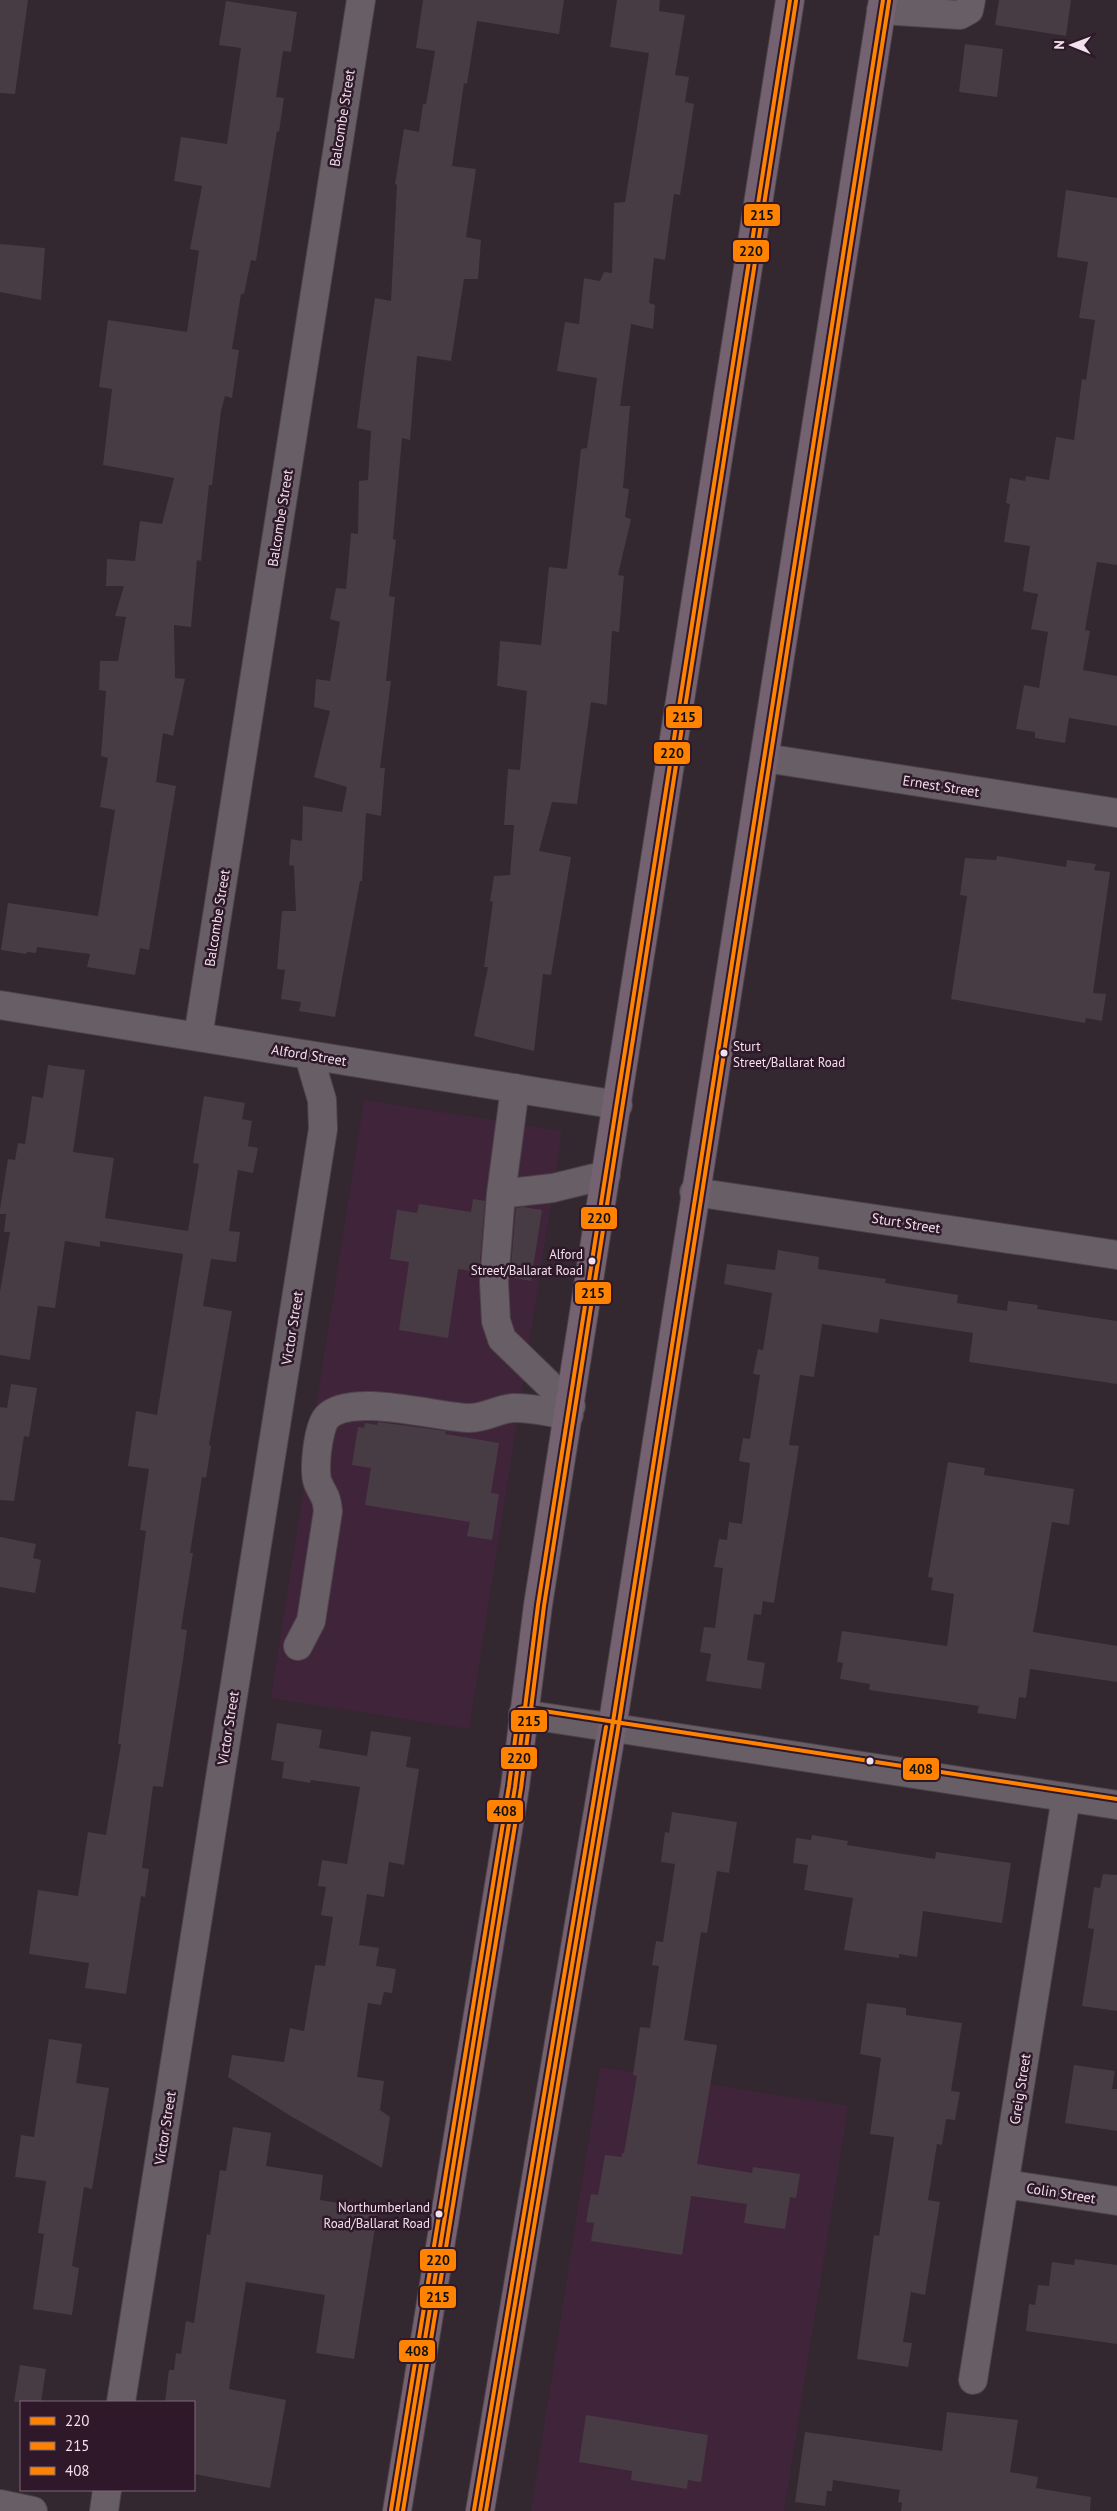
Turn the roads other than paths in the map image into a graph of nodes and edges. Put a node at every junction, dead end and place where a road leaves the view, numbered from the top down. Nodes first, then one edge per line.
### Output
1 (361, 0) edge
2 (790, 0) edge
3 (971, 0) edge
4 (882, 5) edge
5 (765, 758) junction
6 (1117, 813) edge
7 (0, 1005) edge
8 (198, 1036) junction
9 (308, 1056) junction
10 (515, 1088) junction
11 (618, 1105) junction
12 (606, 1175) junction
13 (694, 1192) junction
14 (500, 1194) junction
15 (1117, 1255) edge
16 (570, 1411) junction
17 (298, 1646) dead end
18 (523, 1714) junction
19 (612, 1728) junction
20 (1066, 1797) junction
21 (1117, 1805) edge
22 (1005, 2184) junction
23 (1117, 2202) edge
24 (974, 2380) dead end
25 (121, 2401) edge
26 (107, 2491) edge
27 (0, 2504) edge
28 (33, 2511) edge
29 (104, 2511) edge
30 (397, 2511) edge
31 (480, 2511) edge

1 - 8 street, Balcombe Street
2 - 11 highway
3 - 4 street
4 - 5 highway
5 - 6 street, Ernest Street
5 - 13 highway
7 - 8 street, Alford Street
8 - 9 street, Alford Street
9 - 10 street, Alford Street
9 - 25 street, Victor Street
10 - 11 street, Alford Street
10 - 14 street
11 - 12 highway
12 - 14 street
12 - 16 highway
13 - 15 street, Sturt Street
13 - 19 highway
14 - 16 street
16 - 17 street
16 - 18 highway
18 - 19 street
18 - 30 highway
19 - 20 street
19 - 31 highway
20 - 21 street
20 - 22 street, Greig Street
22 - 23 street, Colin Street
22 - 24 street, Greig Street
26 - 29 street
27 - 28 street

